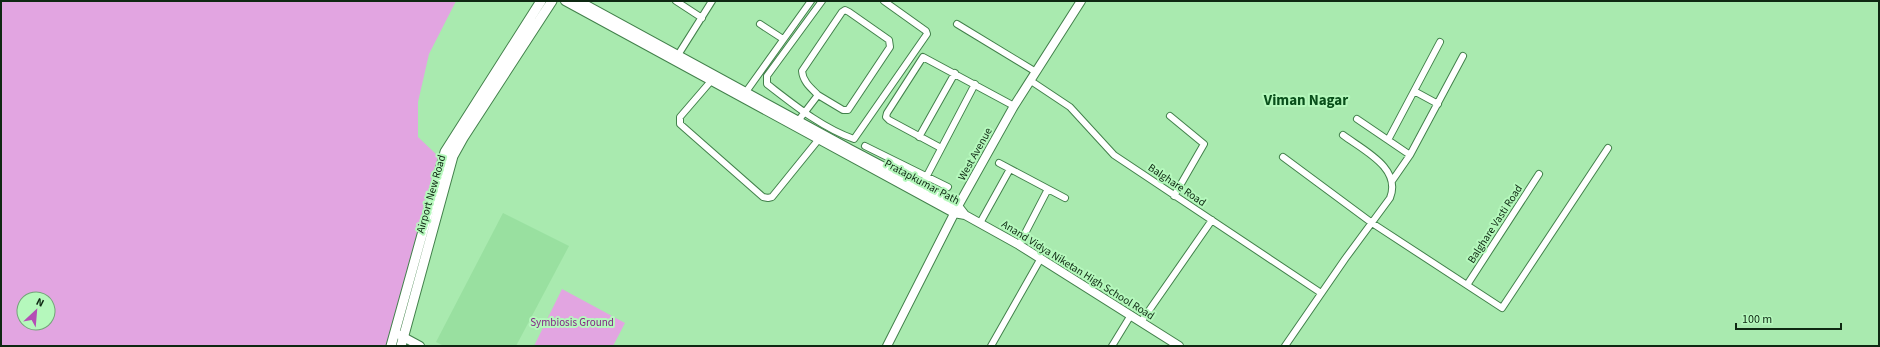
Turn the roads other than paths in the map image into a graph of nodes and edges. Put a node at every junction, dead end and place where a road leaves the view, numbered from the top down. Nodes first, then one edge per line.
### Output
1 (541, 1) edge
2 (552, 1) edge
3 (565, 1) edge
4 (578, 1) edge
5 (676, 1) edge
6 (712, 1) edge
7 (801, 1) edge
8 (822, 1) edge
9 (884, 1) edge
10 (1082, 1) edge
11 (809, 3) edge
12 (702, 18) junction
13 (760, 24) dead end
14 (957, 24) dead end
15 (783, 39) junction
16 (1440, 42) dead end
17 (659, 48) junction
18 (678, 55) junction
19 (1463, 56) dead end
20 (1036, 72) junction
21 (955, 73) junction
22 (711, 80) junction
23 (1031, 81) junction
24 (975, 84) junction
25 (1414, 91) junction
26 (744, 95) junction
27 (818, 95) junction
28 (1438, 104) junction
29 (1014, 106) junction
30 (805, 111) junction
31 (1170, 116) dead end
32 (1357, 118) dead end
33 (798, 121) junction
34 (1343, 135) dead end
35 (919, 137) junction
36 (819, 139) junction
37 (1388, 140) junction
38 (865, 146) dead end
39 (941, 148) junction
40 (1608, 148) dead end
41 (849, 152) junction
42 (1410, 155) junction
43 (1282, 157) dead end
44 (999, 163) dead end
45 (1010, 169) junction
46 (1539, 174) dead end
47 (927, 176) junction
48 (1392, 181) junction
49 (921, 187) junction
50 (948, 187) dead end
51 (1048, 189) junction
52 (1174, 196) junction
53 (1065, 198) dead end
54 (956, 209) junction
55 (965, 214) joint
56 (1212, 220) junction
57 (980, 223) junction
58 (1372, 223) junction
59 (1019, 245) junction
60 (1041, 258) junction
61 (1467, 285) junction
62 (1321, 293) junction
63 (1131, 315) junction
64 (1141, 322) junction
65 (398, 342) edge
66 (420, 346) edge
67 (887, 346) edge
68 (992, 346) edge
69 (1112, 346) edge
70 (1179, 346) edge
71 (1286, 346) edge

1 - 65 main road, Airport New Road
2 - 65 main road, Airport New Road
3 - 17 street, Pratapkumar Path
4 - 17 street, Pratapkumar Path
5 - 12 street
6 - 12 street
7 - 11 street
8 - 30 street
9 - 30 street
10 - 20 street, West Avenue
11 - 15 street
12 - 18 street
13 - 15 street
14 - 20 street
15 - 26 street
16 - 25 street
17 - 18 street, Pratapkumar Path
17 - 22 street, Pratapkumar Path
18 - 26 street, Pratapkumar Path
19 - 28 street
20 - 23 street, West Avenue
21 - 24 street
21 - 35 street
21 - 35 street
22 - 26 street, Pratapkumar Path
22 - 36 street
23 - 29 street, West Avenue
23 - 52 street, Balghare Road
24 - 29 street
24 - 39 street
25 - 28 street
25 - 37 street
26 - 33 street, Pratapkumar Path
26 - 36 street, Pratapkumar Path
27 - 27 street
27 - 30 street
28 - 42 street
29 - 54 street, West Avenue
30 - 33 street
31 - 52 street
32 - 37 street
33 - 41 street, Pratapkumar Path
34 - 48 street
35 - 39 street
36 - 41 street, Pratapkumar Path
37 - 42 street
38 - 47 street
39 - 47 street
40 - 61 street
41 - 49 street, Pratapkumar Path
41 - 54 street, Pratapkumar Path
42 - 48 street
43 - 58 street
44 - 45 street
45 - 51 street
45 - 57 street
46 - 61 street, Balghare Vasti Road
47 - 49 street
47 - 50 street
48 - 58 street
49 - 54 street, Pratapkumar Path
51 - 53 street
51 - 59 street
52 - 56 street, Balghare Road
54 - 55 street, Pratapkumar Path
54 - 67 street, West Avenue
55 - 57 street, Anand Vidya Niketan High School Road
56 - 62 street, Balghare Road
56 - 64 street
57 - 59 street, Anand Vidya Niketan High School Road
58 - 61 street
58 - 62 street
59 - 60 street, Anand Vidya Niketan High School Road
60 - 63 street, Anand Vidya Niketan High School Road
60 - 68 street
62 - 71 street
63 - 64 street, Anand Vidya Niketan High School Road
63 - 69 street
64 - 70 street, Anand Vidya Niketan High School Road
65 - 66 street

